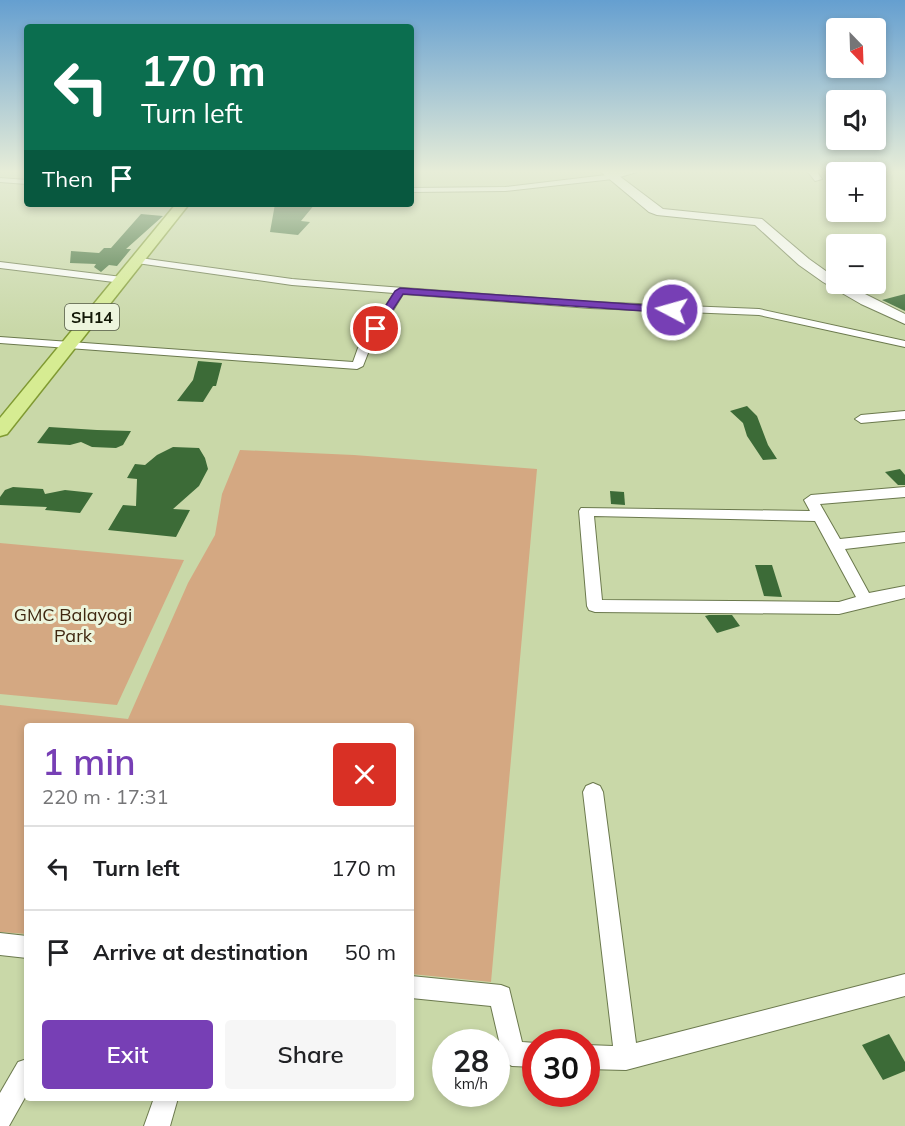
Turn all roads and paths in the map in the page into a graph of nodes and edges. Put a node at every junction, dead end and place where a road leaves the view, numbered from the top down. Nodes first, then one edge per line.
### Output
1 (167, 225) edge
2 (763, 225) edge
3 (140, 261) junction
4 (0, 266) edge
5 (122, 280) junction
6 (400, 291) junction
7 (905, 320) edge
8 (0, 340) edge
9 (905, 344) edge
10 (68, 347) junction
11 (905, 415) edge
12 (861, 419) dead end
13 (0, 430) edge
14 (905, 492) edge
15 (820, 516) junction
16 (905, 537) edge
17 (836, 545) junction
18 (905, 592) edge
19 (865, 600) junction
20 (592, 792) dead end
21 (0, 944) edge
22 (24, 947) edge
23 (905, 985) edge
24 (414, 987) edge
25 (522, 1054) edge
26 (600, 1057) edge
27 (626, 1058) junction
28 (24, 1076) edge
29 (165, 1101) edge
30 (0, 1117) edge
31 (157, 1126) edge

1 - 3 main road, SH14
2 - 7 main road
3 - 5 main road, SH14
3 - 6 street
4 - 5 street
5 - 10 main road, SH14
6 - 9 street
6 - 10 street
8 - 10 street
10 - 13 main road, SH14
11 - 12 street
14 - 15 street
15 - 17 street
15 - 19 street
16 - 17 street
17 - 19 street
18 - 19 street
20 - 27 street
21 - 22 street
23 - 27 street
24 - 25 street
26 - 27 street
28 - 30 street
29 - 31 street

